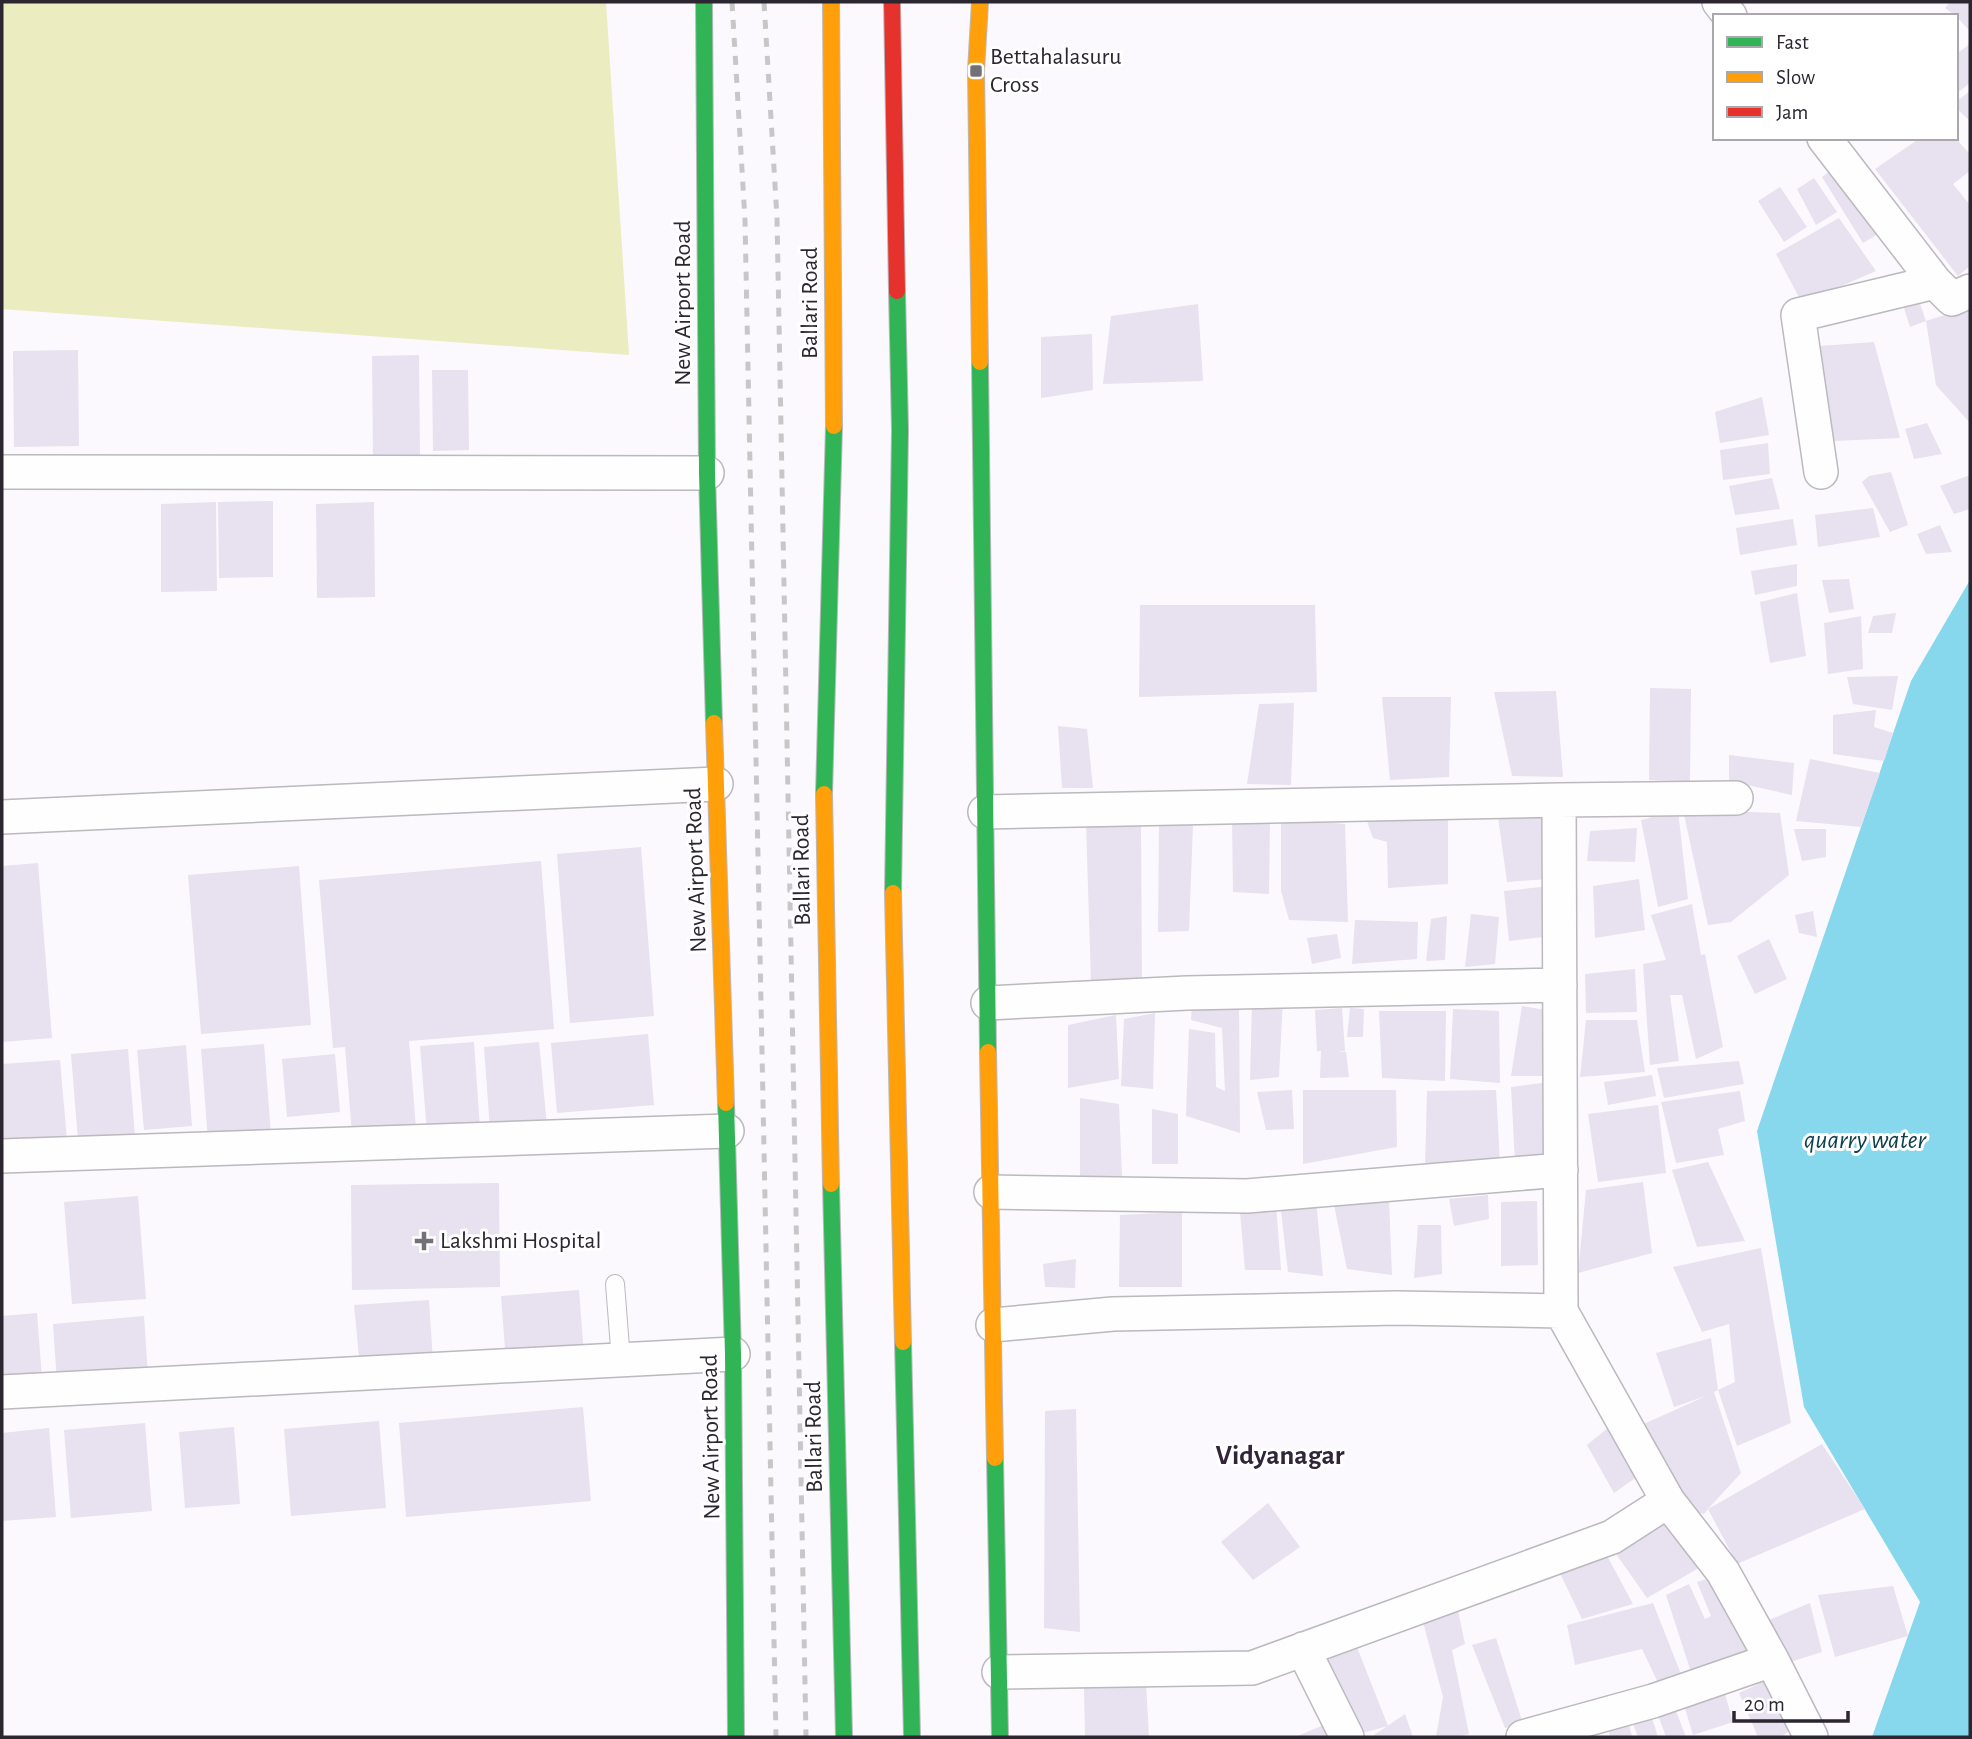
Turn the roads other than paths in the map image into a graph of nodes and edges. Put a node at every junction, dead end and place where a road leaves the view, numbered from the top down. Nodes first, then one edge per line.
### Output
1 (704, 2) edge
2 (831, 2) edge
3 (892, 2) edge
4 (980, 2) edge
5 (1826, 140) edge
6 (1935, 282) junction
7 (1970, 291) edge
8 (2, 472) edge
9 (707, 472) junction
10 (1821, 472) dead end
11 (716, 784) junction
12 (1736, 798) dead end
13 (1559, 800) junction
14 (985, 812) junction
15 (2, 817) edge
16 (1560, 985) junction
17 (988, 1003) junction
18 (727, 1131) junction
19 (2, 1156) edge
20 (1561, 1170) junction
21 (990, 1192) junction
22 (615, 1284) dead end
23 (1561, 1311) junction
24 (993, 1325) junction
25 (733, 1354) junction
26 (621, 1360) junction
27 (2, 1392) edge
28 (1668, 1501) junction
29 (1303, 1649) junction
30 (1772, 1660) junction
31 (999, 1672) junction
32 (736, 1737) edge
33 (844, 1737) edge
34 (912, 1737) edge
35 (1000, 1737) edge
36 (1347, 1737) edge
37 (1523, 1737) edge
38 (1811, 1737) edge

1 - 9 main road, New Airport Road
2 - 33 main road, Ballari Road
3 - 34 main road
4 - 14 main road
5 - 6 street
6 - 7 street
6 - 10 street
8 - 9 street
9 - 11 main road, New Airport Road
11 - 15 street
11 - 18 main road, New Airport Road
12 - 13 street
13 - 14 street
13 - 16 street
14 - 17 main road
16 - 17 street
16 - 20 street
17 - 21 main road
18 - 19 street
18 - 25 main road, New Airport Road
20 - 21 street
20 - 23 street
21 - 24 main road
22 - 26 lane
23 - 24 street
23 - 28 street
24 - 31 main road
25 - 26 street
25 - 32 main road, New Airport Road
26 - 27 street
28 - 29 street
28 - 30 street
29 - 31 street
29 - 36 street
30 - 37 street
30 - 38 street
31 - 35 main road

